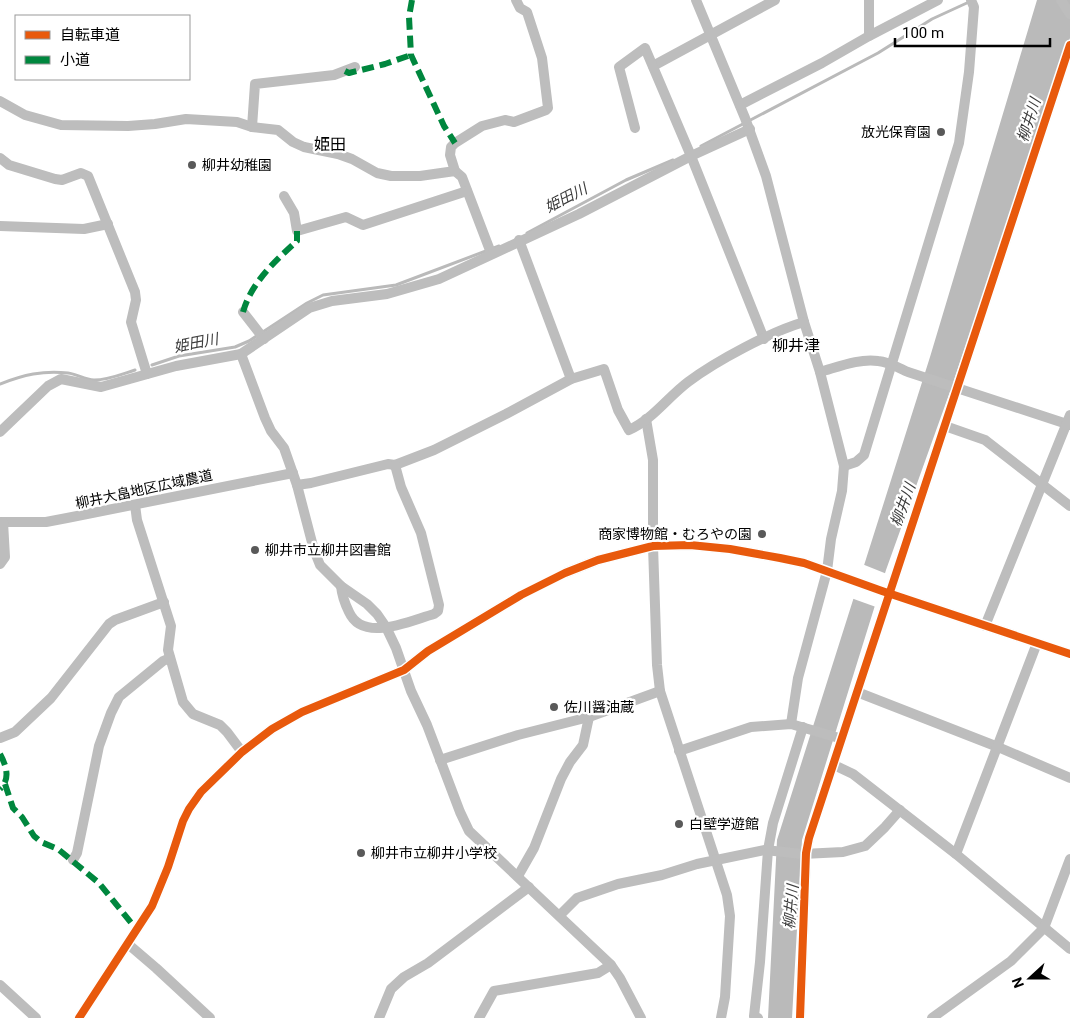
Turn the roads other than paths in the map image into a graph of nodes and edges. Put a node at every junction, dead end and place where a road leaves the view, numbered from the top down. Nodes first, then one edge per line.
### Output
1 (516, 0) edge
2 (696, 0) edge
3 (775, 0) edge
4 (869, 0) edge
5 (938, 0) edge
6 (1061, 0) edge
7 (972, 3) edge
8 (1070, 14) edge
9 (712, 34) junction
10 (869, 36) junction
11 (1070, 45) edge
12 (653, 66) junction
13 (355, 67) dead end
14 (0, 101) edge
15 (740, 105) junction
16 (748, 124) junction
17 (252, 127) junction
18 (635, 128) dead end
19 (691, 156) junction
20 (0, 158) edge
21 (454, 171) junction
22 (467, 191) junction
23 (284, 196) dead end
24 (108, 224) junction
25 (0, 226) edge
26 (519, 240) junction
27 (490, 254) junction
28 (244, 312) dead end
29 (804, 322) junction
30 (264, 338) junction
31 (764, 339) junction
32 (241, 354) junction
33 (892, 364) junction
34 (820, 372) junction
35 (147, 374) junction
36 (571, 378) junction
37 (952, 386) junction
38 (646, 419) junction
39 (1069, 421) edge
40 (945, 426) junction
41 (0, 432) edge
42 (394, 465) junction
43 (844, 466) junction
44 (293, 472) junction
45 (1042, 484) junction
46 (297, 485) junction
47 (135, 505) junction
48 (1070, 506) edge
49 (1, 522) edge
50 (653, 546) junction
51 (0, 564) edge
52 (827, 571) junction
53 (342, 586) junction
54 (886, 592) junction
55 (164, 602) junction
56 (985, 626) junction
57 (386, 627) junction
58 (1037, 643) junction
59 (1070, 654) edge
60 (170, 658) junction
61 (404, 670) junction
62 (660, 691) junction
63 (857, 692) junction
64 (589, 717) junction
65 (791, 724) junction
66 (807, 728) junction
67 (0, 738) edge
68 (840, 739) junction
69 (998, 747) junction
70 (679, 751) junction
71 (242, 752) junction
72 (440, 760) junction
73 (834, 765) junction
74 (1070, 778) edge
75 (900, 810) junction
76 (771, 850) junction
77 (804, 854) junction
78 (956, 854) junction
79 (73, 860) dead end
80 (716, 861) junction
81 (1069, 866) edge
82 (518, 876) junction
83 (529, 887) junction
84 (560, 915) junction
85 (1044, 928) junction
86 (128, 944) junction
87 (1070, 949) edge
88 (610, 965) junction
89 (0, 985) edge
90 (36, 1018) edge
91 (79, 1018) edge
92 (210, 1018) edge
93 (380, 1018) edge
94 (479, 1018) edge
95 (641, 1018) edge
96 (721, 1018) edge
97 (758, 1018) edge
98 (800, 1018) edge
99 (932, 1018) edge

1 - 21 street
2 - 9 street
3 - 9 street
4 - 10 street
5 - 10 street
6 - 8 street
7 - 33 street
9 - 12 street
9 - 15 street
10 - 15 street
11 - 37 street
12 - 18 street
12 - 19 street
13 - 17 street
14 - 17 street
15 - 16 street
16 - 19 street
16 - 29 street
17 - 21 street
19 - 26 street
19 - 31 street
20 - 24 street
21 - 22 street
22 - 23 street
22 - 27 street
24 - 25 street
24 - 35 street
26 - 27 street
26 - 36 street
27 - 30 street
28 - 30 street
29 - 31 street
29 - 34 street
30 - 32 street
31 - 38 street
32 - 35 street
32 - 44 street
33 - 34 street
33 - 37 street
33 - 43 street
34 - 43 street
35 - 41 street
36 - 38 street
36 - 42 street
37 - 39 street
37 - 40 street
38 - 50 street
39 - 45 street
40 - 45 street
40 - 54 street
42 - 46 street
42 - 57 street
43 - 52 street
44 - 46 street
44 - 47 street, 柳井大畠地区広域農道
45 - 48 street
45 - 56 street
46 - 53 street
47 - 49 street, 柳井大畠地区広域農道
47 - 55 street
49 - 51 street
50 - 52 street
50 - 61 street
50 - 62 street
52 - 54 street
52 - 65 street
53 - 57 street
53 - 57 street
54 - 56 street
54 - 63 street
55 - 60 street
55 - 67 street
56 - 58 street
57 - 61 street
58 - 59 street
58 - 69 street
60 - 71 street
60 - 79 street
61 - 71 street
61 - 72 street
62 - 64 street
62 - 70 street
63 - 68 street
63 - 69 street
64 - 72 street
64 - 82 street
65 - 66 street
65 - 70 street
66 - 68 street
66 - 76 street
68 - 73 street
69 - 74 street
69 - 78 street
70 - 80 street
71 - 86 street
72 - 82 street
73 - 75 street
73 - 77 street
75 - 77 street
75 - 78 street
76 - 77 street
76 - 80 street
76 - 97 street
77 - 98 street
78 - 85 street
80 - 84 street
80 - 96 street
81 - 85 street
82 - 83 street
83 - 84 street
83 - 93 street
84 - 88 street
85 - 87 street
85 - 99 street
86 - 91 street
86 - 92 street
88 - 94 street
88 - 95 street
89 - 90 street

